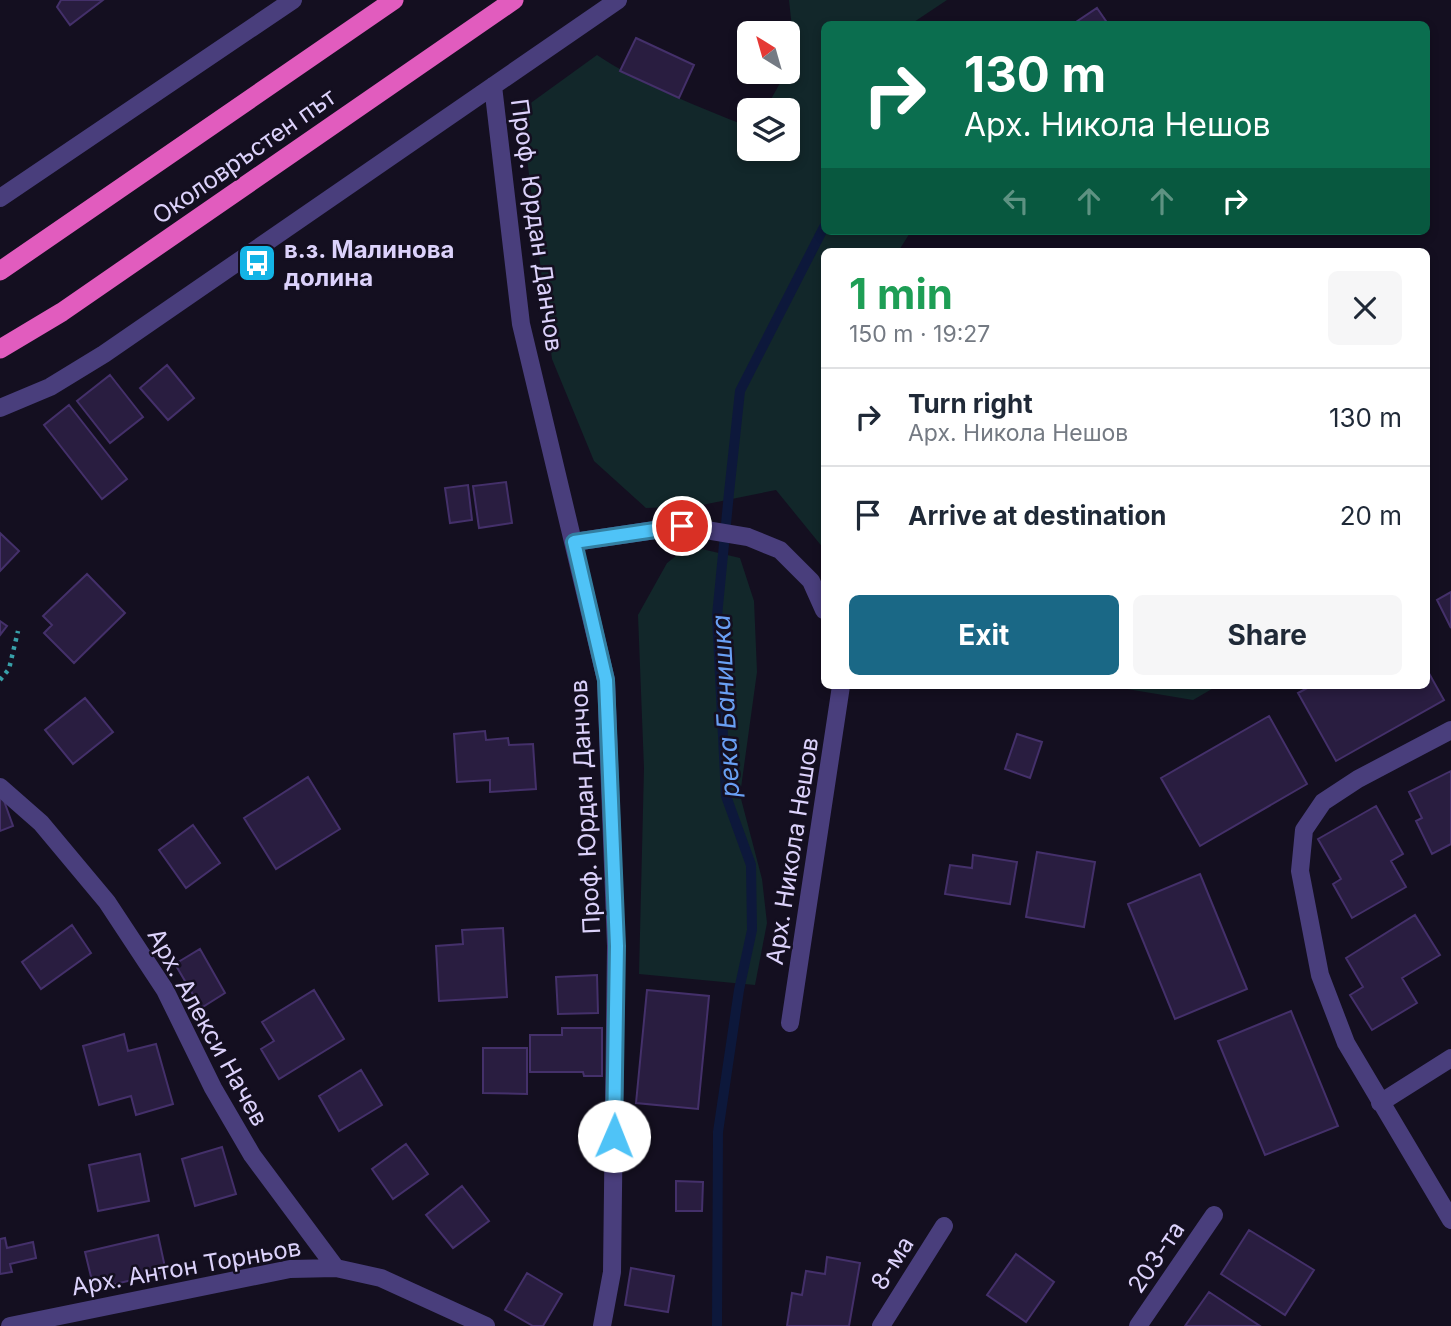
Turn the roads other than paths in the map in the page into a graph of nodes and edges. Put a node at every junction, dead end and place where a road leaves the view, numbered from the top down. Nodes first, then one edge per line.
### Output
1 (293, 0) edge
2 (394, 0) edge
3 (514, 0) edge
4 (618, 0) edge
5 (494, 86) junction
6 (0, 198) edge
7 (0, 271) edge
8 (0, 349) edge
9 (0, 408) edge
10 (574, 542) junction
11 (821, 603) edge
12 (841, 689) edge
13 (1451, 730) edge
14 (0, 787) edge
15 (790, 1023) dead end
16 (1451, 1058) edge
17 (1380, 1103) junction
18 (1213, 1215) dead end
19 (1451, 1220) edge
20 (944, 1226) dead end
21 (336, 1268) junction
22 (10, 1326) edge
23 (486, 1326) edge
24 (602, 1326) edge
25 (881, 1326) edge
26 (1138, 1326) edge

1 - 6 street
2 - 7 highway, Околовръстен път
3 - 8 highway, Околовръстен път
4 - 5 street
5 - 9 street
5 - 10 street, Проф. Юрдан Данчов
10 - 11 street
10 - 24 street, Проф. Юрдан Данчов
12 - 15 street, Арх. Никола Нешов
13 - 17 street
14 - 21 street, Арх. Алекси Начев
16 - 17 street
17 - 19 street
18 - 26 street, 203-та
20 - 25 street, 8-ма
21 - 22 street, Арх. Антон Торньов
21 - 23 street, Арх. Антон Торньов

